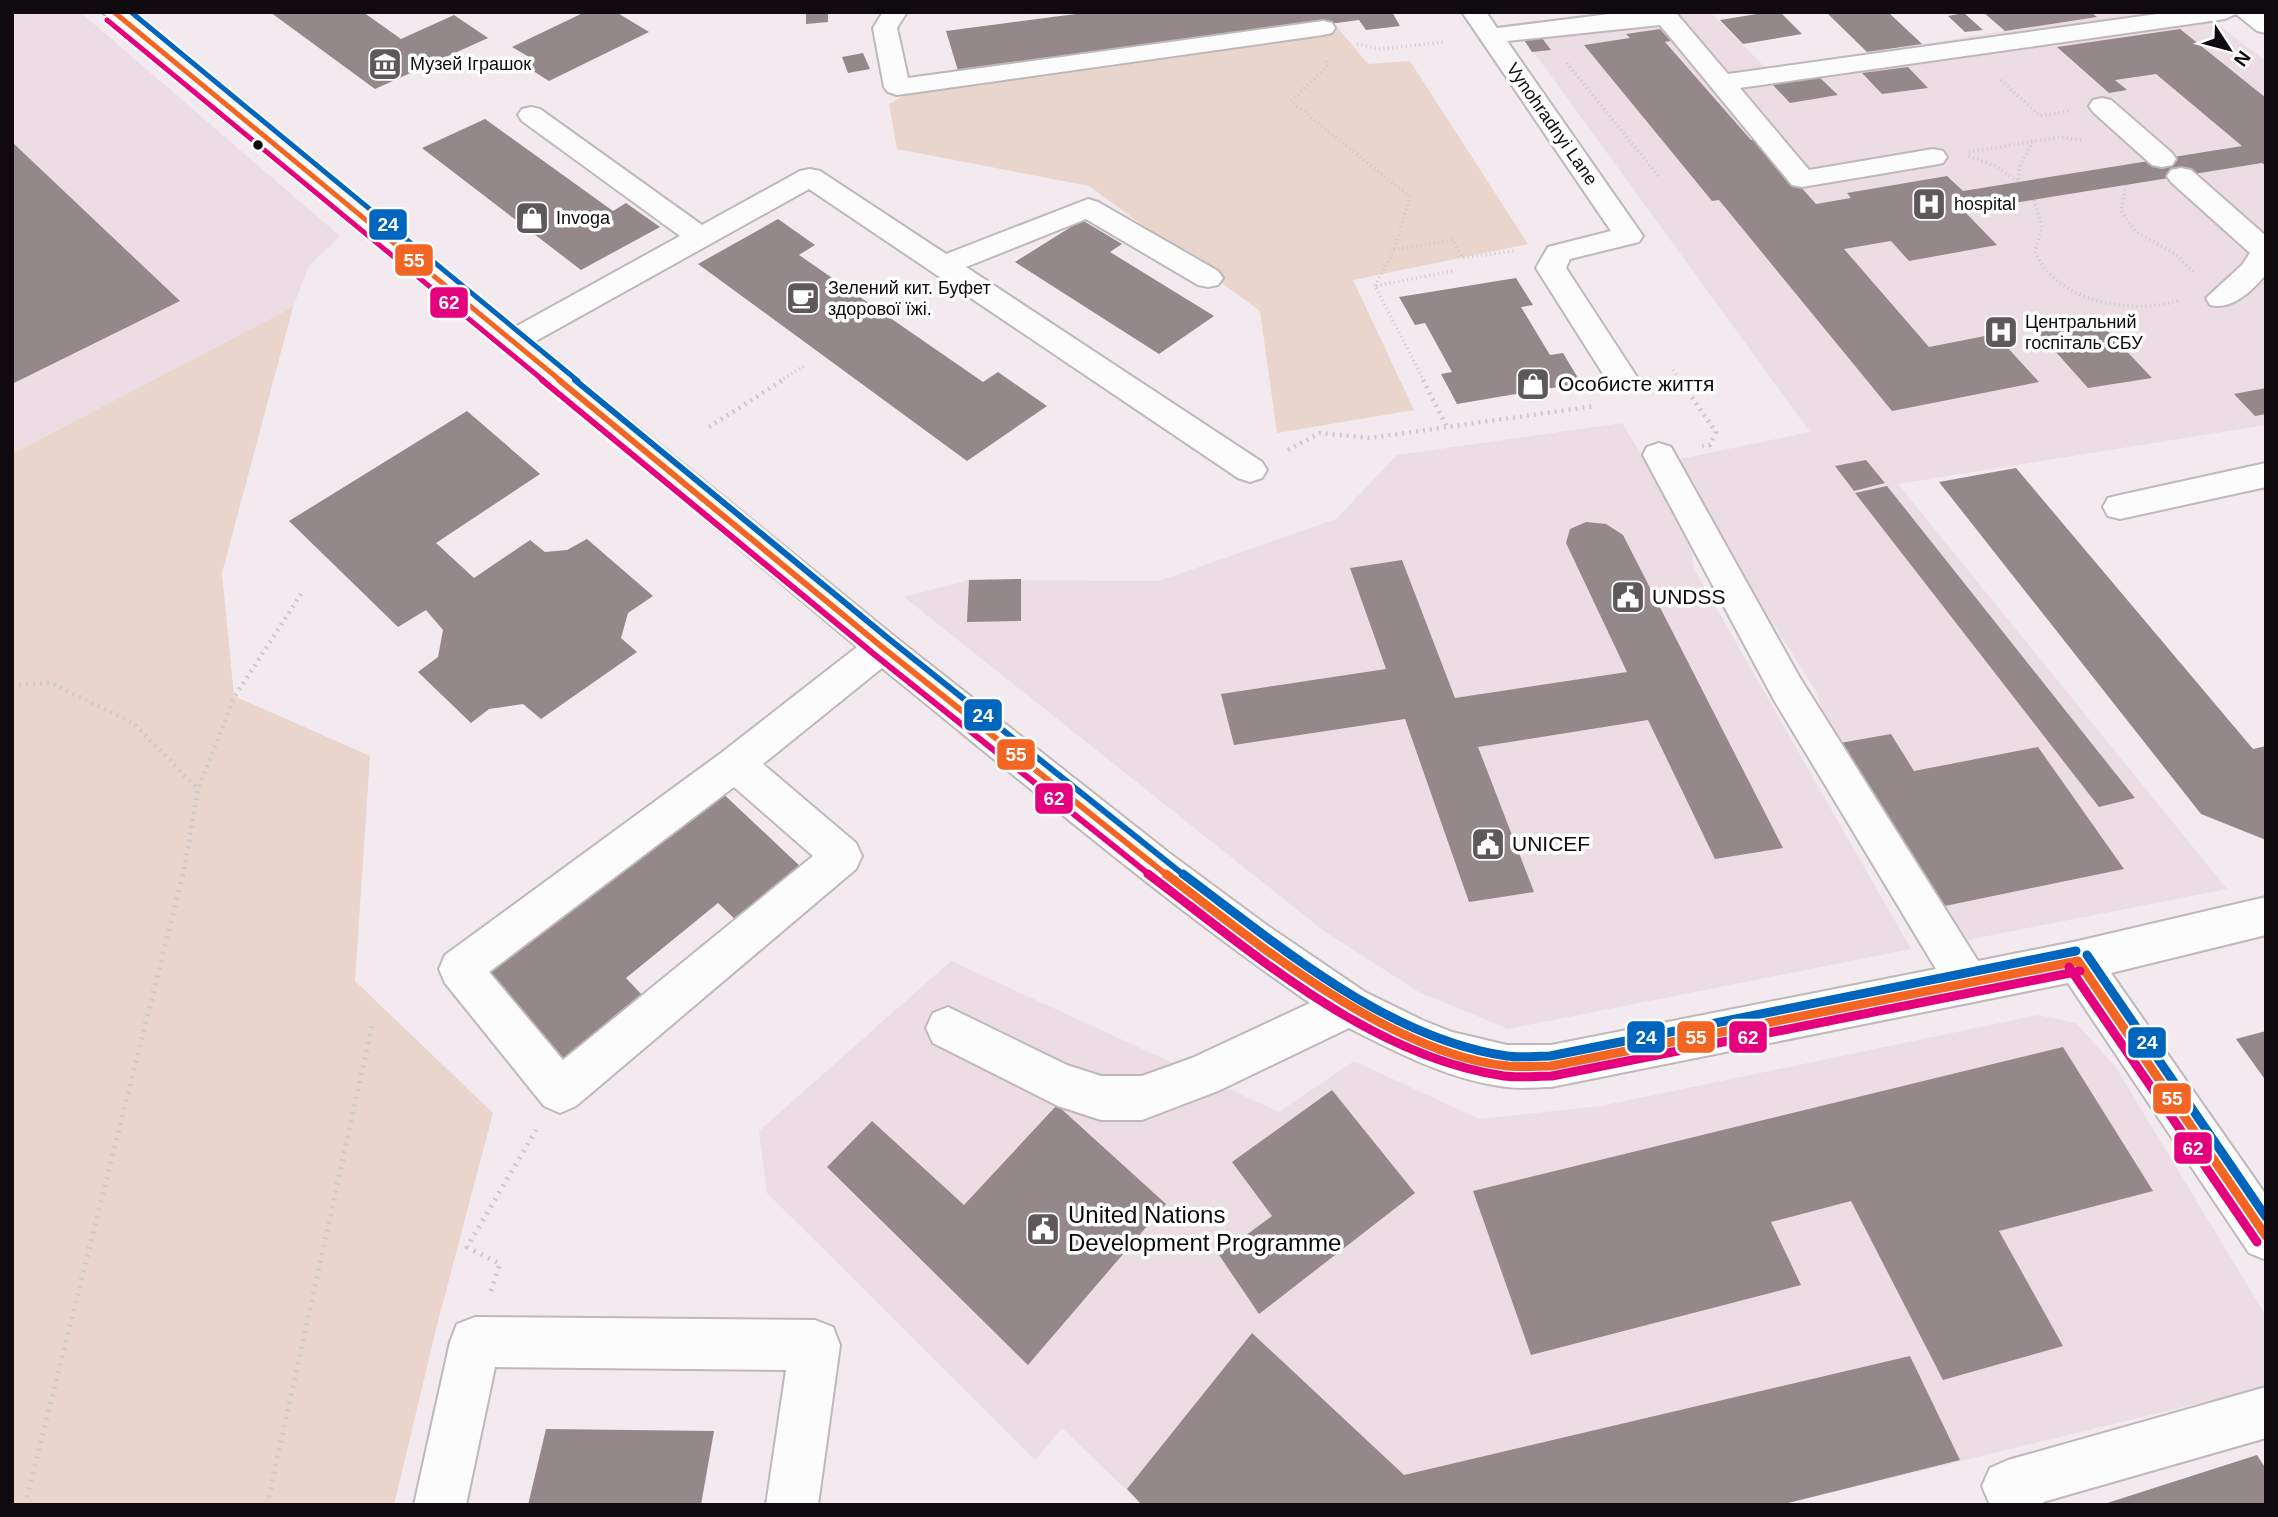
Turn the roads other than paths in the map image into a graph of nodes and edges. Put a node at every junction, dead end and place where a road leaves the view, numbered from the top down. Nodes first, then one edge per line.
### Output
1 (114, 12) edge
2 (895, 12) edge
3 (1474, 12) edge
4 (2225, 12) edge
5 (2247, 12) edge
6 (2266, 26) edge
7 (1323, 28) dead end
8 (1491, 36) junction
9 (1722, 83) junction
10 (2102, 106) road end
11 (531, 115) dead end
12 (1933, 157) dead end
13 (701, 238) junction
14 (2261, 257) edge
15 (944, 265) junction
16 (1208, 278) dead end
17 (2221, 298) dead end
18 (512, 341) junction
19 (1621, 377) dead end
20 (1659, 455) dead end
21 (1250, 470) road end
22 (2266, 475) edge
23 (2120, 506) dead end
24 (882, 647) junction
25 (735, 764) junction
26 (2266, 916) edge
27 (2078, 961) junction
28 (1967, 981) junction
29 (1350, 1006) junction
30 (948, 1028) dead end
31 (2265, 1235) edge
32 (2266, 1412) edge
33 (440, 1505) edge
34 (792, 1505) edge
35 (2018, 1505) edge

1 - 18 street
2 - 7 street
3 - 8 street, Vynohradnyi Lane
4 - 9 street
5 - 6 street
8 - 9 street
8 - 19 street, Vynohradnyi Lane
9 - 12 street
10 - 14 street
11 - 13 street
13 - 15 street
13 - 18 street
14 - 17 street
15 - 16 street
15 - 21 street
18 - 24 street
20 - 28 street
22 - 23 street
24 - 25 street
24 - 29 street
25 - 25 street
26 - 27 street
27 - 28 street
27 - 31 street
28 - 29 street
29 - 30 street
32 - 35 street
33 - 34 street

